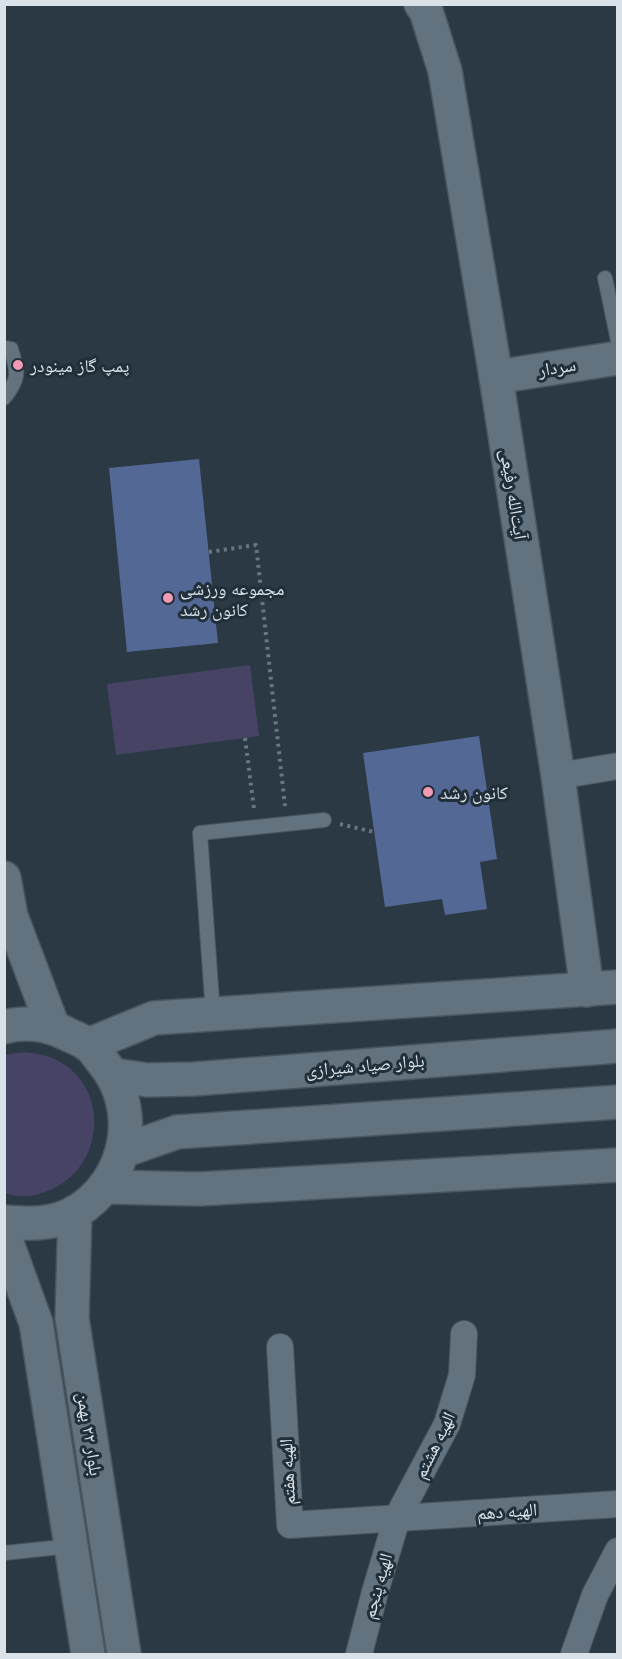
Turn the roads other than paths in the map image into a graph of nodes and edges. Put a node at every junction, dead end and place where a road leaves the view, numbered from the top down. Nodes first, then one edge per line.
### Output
1 (421, 4) edge
2 (605, 278) dead end
3 (618, 341) edge
4 (4, 348) edge
5 (618, 358) edge
6 (496, 377) junction
7 (4, 398) edge
8 (618, 766) edge
9 (558, 776) junction
10 (324, 820) road end
11 (4, 878) edge
12 (602, 988) edge
13 (213, 1014) junction
14 (4, 1027) edge
15 (53, 1027) junction
16 (88, 1044) junction
17 (618, 1046) edge
18 (114, 1075) junction
19 (618, 1102) edge
20 (123, 1151) junction
21 (618, 1165) edge
22 (105, 1187) junction
23 (75, 1212) junction
24 (4, 1222) edge
25 (4, 1235) edge
26 (464, 1334) dead end
27 (280, 1347) dead end
28 (618, 1504) edge
29 (397, 1518) junction
30 (71, 1546) junction
31 (618, 1551) edge
32 (4, 1553) edge
33 (88, 1654) edge
34 (124, 1654) edge
35 (359, 1654) edge
36 (574, 1654) edge

1 - 6 street, آیت‌الله رفیعی
2 - 3 lane
4 - 7 lane
5 - 6 street, سردار
6 - 9 street, آیت‌الله رفیعی
8 - 9 street
9 - 12 street, آیت‌الله رفیعی
10 - 13 lane
11 - 15 street
12 - 13 street
13 - 16 street
14 - 15 street
15 - 16 street
16 - 18 street
17 - 18 street, بلوار صیاد شیرازی
18 - 20 street
19 - 20 street
20 - 22 street
21 - 22 street
22 - 23 street
23 - 24 street
23 - 34 street, بلوار ۲۲ بهمن
25 - 30 street, بلوار ۲۲ بهمن
26 - 29 street, الهیه هشتم
27 - 29 street, الهیه هفتم
28 - 29 street, الهیه دهم
29 - 35 street, الهیه پنجم
30 - 32 lane
30 - 33 street, بلوار ۲۲ بهمن
31 - 36 street

